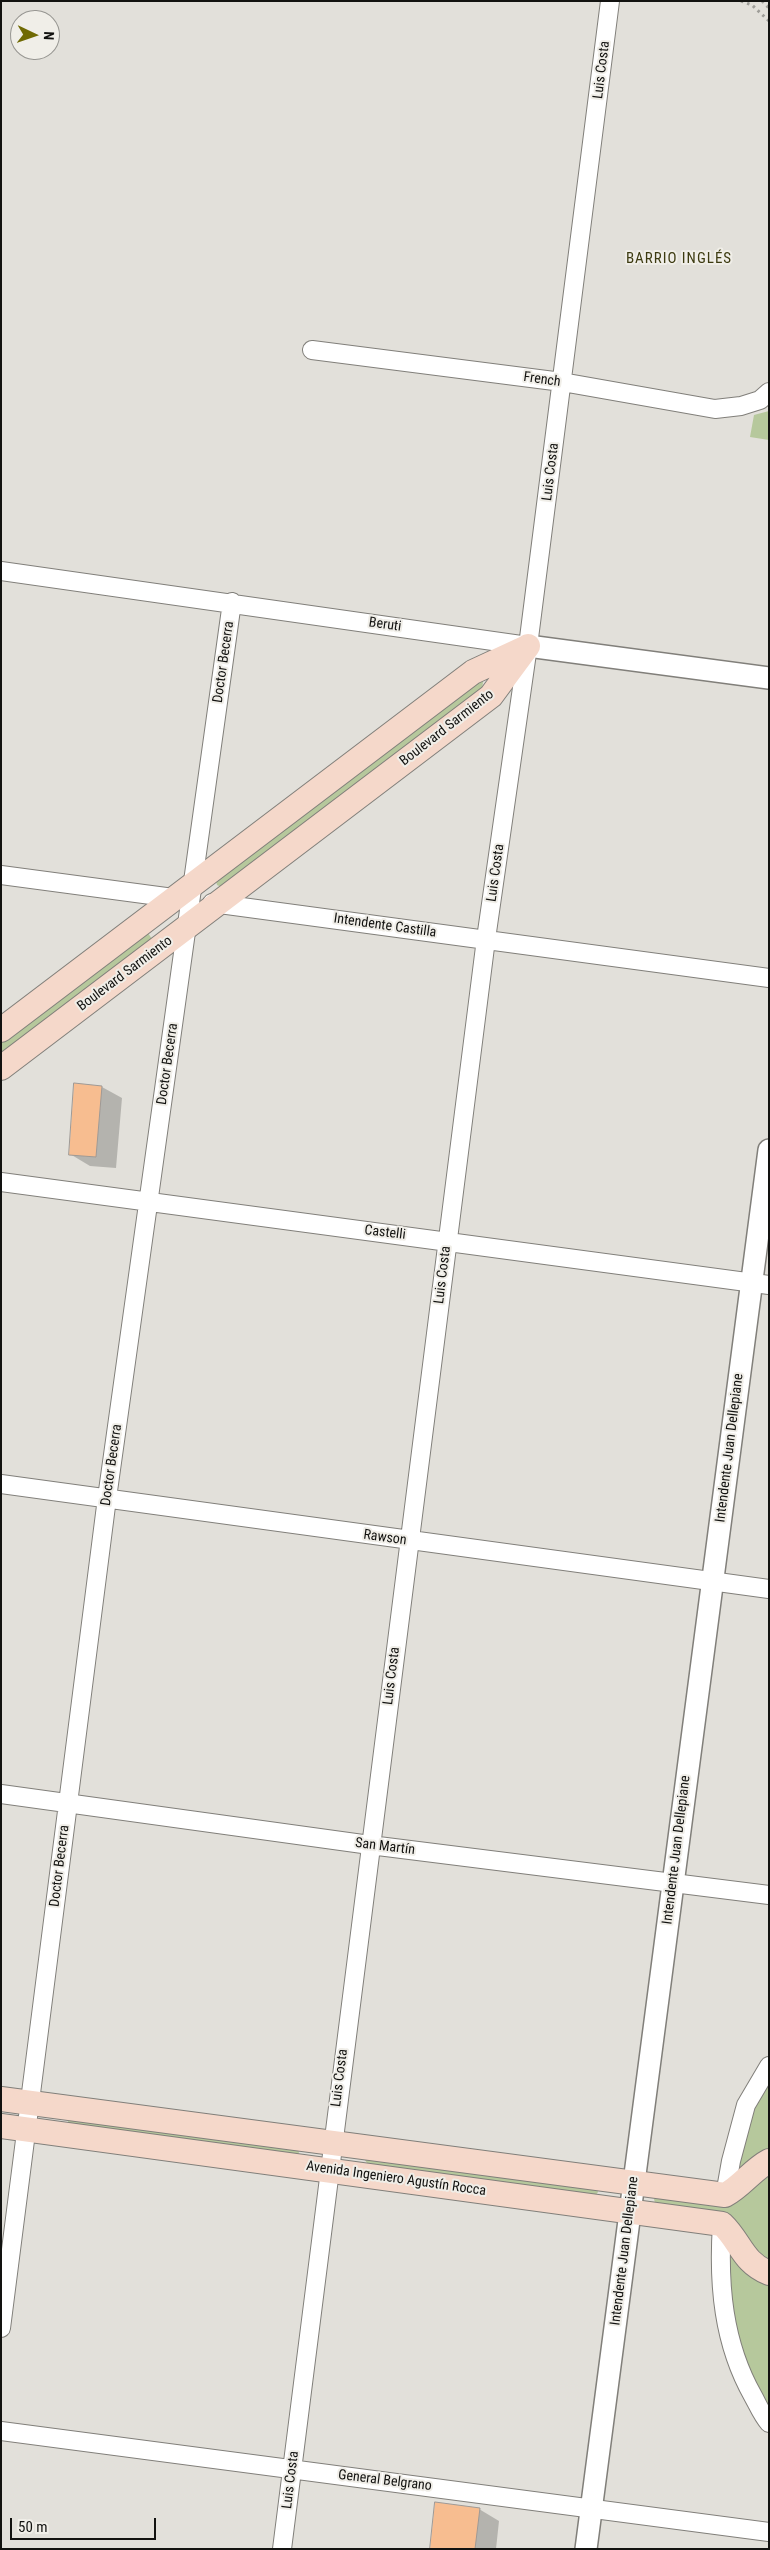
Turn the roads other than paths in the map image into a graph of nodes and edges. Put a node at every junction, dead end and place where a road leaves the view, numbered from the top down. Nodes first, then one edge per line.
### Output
1 (610, 1) edge
2 (312, 350) dead end
3 (562, 382) junction
4 (769, 392) edge
5 (1, 570) edge
6 (232, 602) junction
7 (528, 646) junction
8 (769, 678) edge
9 (1, 875) edge
10 (186, 894) junction
11 (218, 904) junction
12 (187, 927) junction
13 (486, 939) junction
14 (769, 978) edge
15 (1, 1030) edge
16 (1, 1068) edge
17 (769, 1150) edge
18 (1, 1182) edge
19 (148, 1202) junction
20 (448, 1242) junction
21 (760, 1283) edge
22 (1, 1484) edge
23 (107, 1498) junction
24 (409, 1541) junction
25 (712, 1582) junction
26 (769, 1589) edge
27 (1, 1794) edge
28 (68, 1804) junction
29 (370, 1845) junction
30 (673, 1883) junction
31 (769, 1895) edge
32 (769, 2066) edge
33 (1, 2099) edge
34 (30, 2103) junction
35 (1, 2126) edge
36 (27, 2130) junction
37 (332, 2142) junction
38 (769, 2161) edge
39 (328, 2170) junction
40 (634, 2183) junction
41 (725, 2195) junction
42 (630, 2211) junction
43 (722, 2224) junction
44 (769, 2273) edge
45 (1, 2328) edge
46 (769, 2423) edge
47 (1, 2431) edge
48 (292, 2469) junction
49 (591, 2508) junction
50 (769, 2532) edge
51 (282, 2549) edge
52 (586, 2549) edge

1 - 3 street, Luis Costa
2 - 3 street, French
3 - 4 street, French
3 - 7 street, Luis Costa
5 - 6 street, Beruti
6 - 7 street, Beruti
6 - 10 street, Doctor Becerra
7 - 8 street, Beruti
7 - 10 main road, Boulevard Sarmiento
7 - 11 main road, Boulevard Sarmiento
7 - 13 street, Luis Costa
9 - 10 street, Intendente Castilla
10 - 11 street, Intendente Castilla
10 - 12 street, Doctor Becerra
10 - 15 main road, Boulevard Sarmiento
11 - 12 main road, Boulevard Sarmiento
11 - 13 street, Intendente Castilla
12 - 16 main road, Boulevard Sarmiento
12 - 19 street, Doctor Becerra
13 - 14 street, Intendente Castilla
13 - 20 street, Luis Costa
17 - 21 street, Intendente Juan Dellepiane
18 - 19 street, Castelli
19 - 20 street, Castelli
19 - 23 street, Doctor Becerra
20 - 21 street, Castelli
20 - 24 street, Luis Costa
21 - 25 street, Intendente Juan Dellepiane
22 - 23 street, Rawson
23 - 24 street, Rawson
23 - 28 street, Doctor Becerra
24 - 25 street, Rawson
24 - 29 street, Luis Costa
25 - 26 street, Rawson
25 - 30 street, Intendente Juan Dellepiane
27 - 28 street, San Martín
28 - 29 street, San Martín
28 - 34 street, Doctor Becerra
29 - 30 street, San Martín
29 - 37 street, Luis Costa
30 - 31 street, San Martín
30 - 40 street, Intendente Juan Dellepiane
32 - 41 street
33 - 34 main road, Avenida Ingeniero Agustín Rocca
34 - 36 street, Doctor Becerra
34 - 37 main road, Avenida Ingeniero Agustín Rocca
35 - 36 main road, Avenida Ingeniero Agustín Rocca
36 - 39 main road, Avenida Ingeniero Agustín Rocca
36 - 45 street, Doctor Becerra
37 - 39 street, Luis Costa
37 - 40 main road, Avenida Ingeniero Agustín Rocca
38 - 41 main road
39 - 42 main road, Avenida Ingeniero Agustín Rocca
39 - 48 street, Luis Costa
40 - 41 main road, Avenida Ingeniero Agustín Rocca
40 - 42 street, Intendente Juan Dellepiane
42 - 43 main road, Avenida Ingeniero Agustín Rocca
42 - 49 street, Intendente Juan Dellepiane
43 - 44 main road
43 - 46 street
47 - 48 street, General Belgrano
48 - 49 street, General Belgrano
48 - 51 street, Luis Costa
49 - 50 street, General Belgrano
49 - 52 street, Intendente Juan Dellepiane

